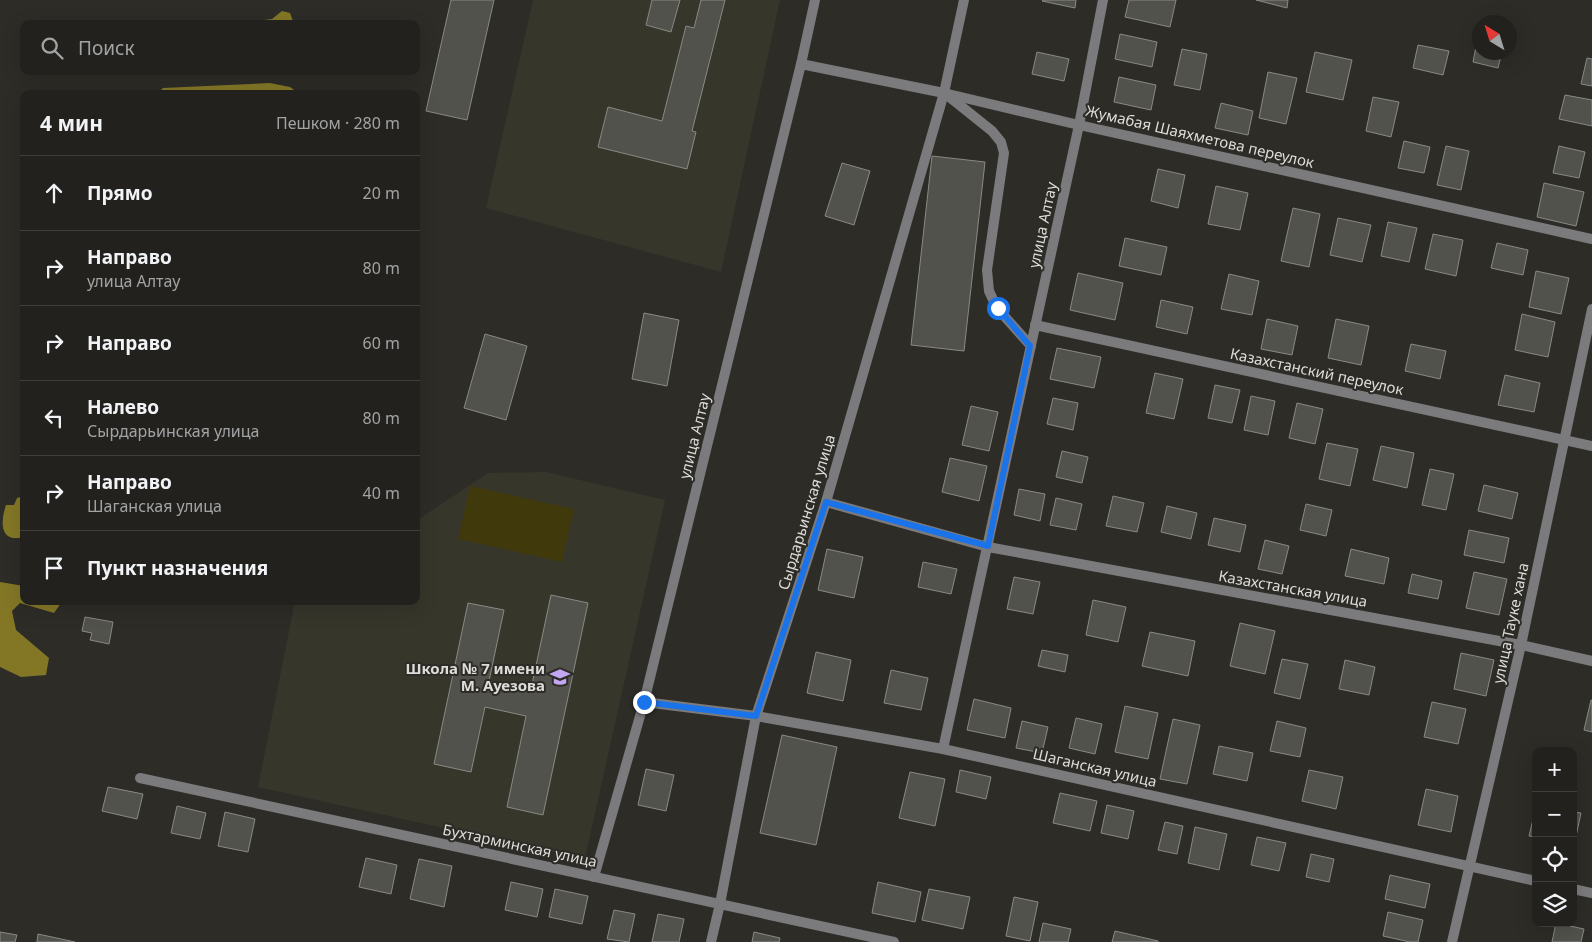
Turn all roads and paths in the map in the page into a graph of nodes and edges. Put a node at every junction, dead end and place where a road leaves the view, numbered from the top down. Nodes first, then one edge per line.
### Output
1 (815, 0) edge
2 (964, 0) edge
3 (1103, 0) edge
4 (801, 64) junction
5 (944, 93) junction
6 (1079, 125) junction
7 (1592, 239) edge
8 (1592, 309) edge
9 (1035, 326) junction
10 (1030, 346) junction
11 (1564, 440) junction
12 (1592, 446) edge
13 (826, 502) junction
14 (988, 546) junction
15 (1521, 645) junction
16 (1592, 661) edge
17 (644, 702) junction
18 (756, 716) junction
19 (943, 748) junction
20 (140, 778) dead end
21 (1470, 866) junction
22 (594, 877) junction
23 (1532, 879) edge
24 (1577, 890) edge
25 (1592, 893) edge
26 (720, 904) junction
27 (711, 942) edge
28 (894, 942) edge
29 (1452, 942) edge

1 - 4 street, улица Алтау
2 - 5 street
3 - 6 street, улица Алтау
4 - 5 street, Жумабая Шаяхметова переулок
4 - 17 street, улица Алтау
5 - 6 street, Жумабая Шаяхметова переулок
5 - 10 street
5 - 13 street, Сырдарьинская улица
6 - 7 street, Жумабая Шаяхметова переулок
6 - 9 street, улица Алтау
8 - 11 street, улица Тауке хана
9 - 10 street, улица Алтау
9 - 11 street, Казахстанский переулок
10 - 14 street, улица Алтау
11 - 12 street, Казахстанский переулок
11 - 15 street, улица Тауке хана
13 - 14 street, Казахстанская улица
13 - 18 street, Сырдарьинская улица
14 - 15 street, Казахстанская улица
14 - 19 street, улица Алтау
15 - 16 street, Казахстанская улица
15 - 21 street, улица Тауке хана
17 - 18 street, Шаганская улица
17 - 22 street, улица Алтау
18 - 19 street, Шаганская улица
18 - 26 street, Сырдарьинская улица
19 - 21 street, Шаганская улица
20 - 22 street, Бухтарминская улица
21 - 23 street, Шаганская улица
21 - 29 street, улица Тауке хана
22 - 26 street, Бухтарминская улица
24 - 25 street
26 - 27 street, Сырдарьинская улица
26 - 28 street, Бухтарминская улица

